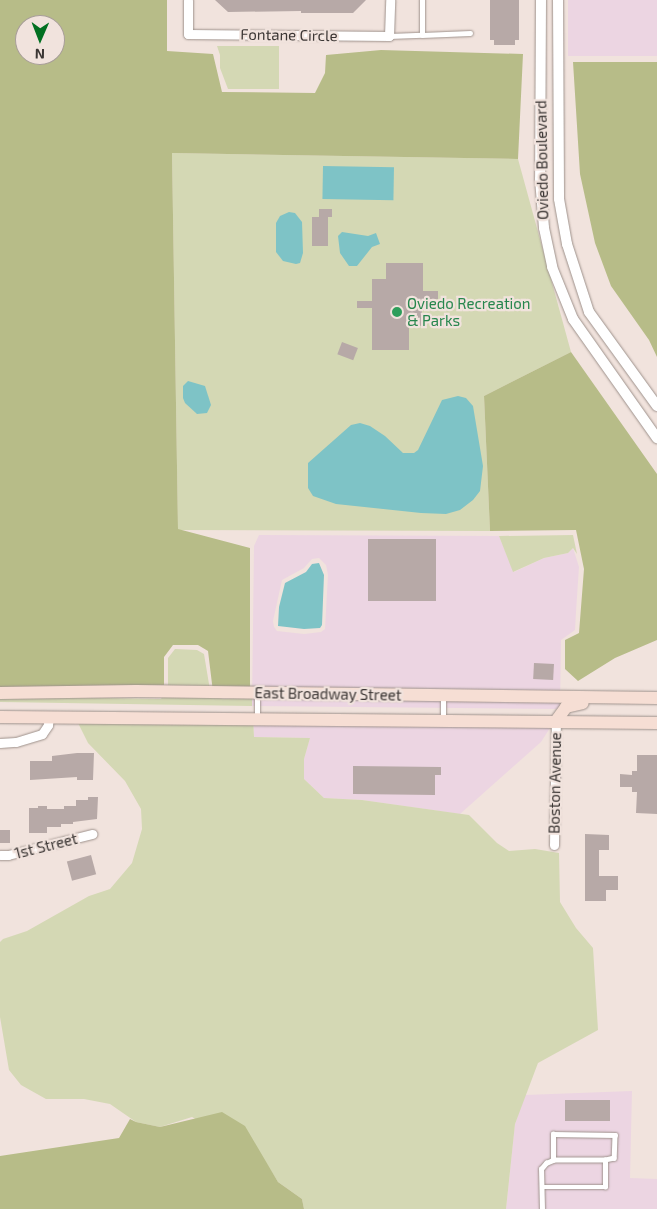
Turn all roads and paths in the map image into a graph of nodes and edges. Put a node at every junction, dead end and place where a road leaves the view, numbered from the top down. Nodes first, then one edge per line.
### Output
1 (188, 0) edge
2 (390, 0) edge
3 (422, 0) edge
4 (541, 0) edge
5 (558, 0) edge
6 (470, 33) dead end
7 (422, 35) junction
8 (389, 36) junction
9 (657, 406) edge
10 (657, 438) edge
11 (0, 693) edge
12 (257, 693) junction
13 (443, 696) junction
14 (657, 698) edge
15 (657, 703) edge
16 (0, 717) edge
17 (48, 717) junction
18 (257, 719) junction
19 (443, 720) junction
20 (556, 721) junction
21 (657, 723) edge
22 (0, 743) edge
23 (92, 834) dead end
24 (554, 845) dead end
25 (0, 855) edge
26 (553, 1160) junction
27 (605, 1160) junction
28 (542, 1187) junction
29 (542, 1209) edge

1 - 8 street, Fontane Circle
2 - 8 street
3 - 7 lane
4 - 10 street, Oviedo Boulevard
5 - 9 street, Oviedo Boulevard
6 - 7 lane
7 - 8 lane
11 - 12 main road, East Broadway Street
12 - 13 main road, East Broadway Street
12 - 18 lane
13 - 14 main road, East Broadway Street
13 - 19 lane
15 - 20 main road
16 - 17 main road, East Broadway Street
17 - 18 main road, East Broadway Street
17 - 22 street
18 - 19 main road, East Broadway Street
19 - 20 main road, East Broadway Street
20 - 21 main road, East Broadway Street
20 - 24 street, Boston Avenue
23 - 25 street, 1st Street
26 - 27 lane
26 - 27 lane
26 - 28 lane
27 - 28 lane
28 - 29 lane

